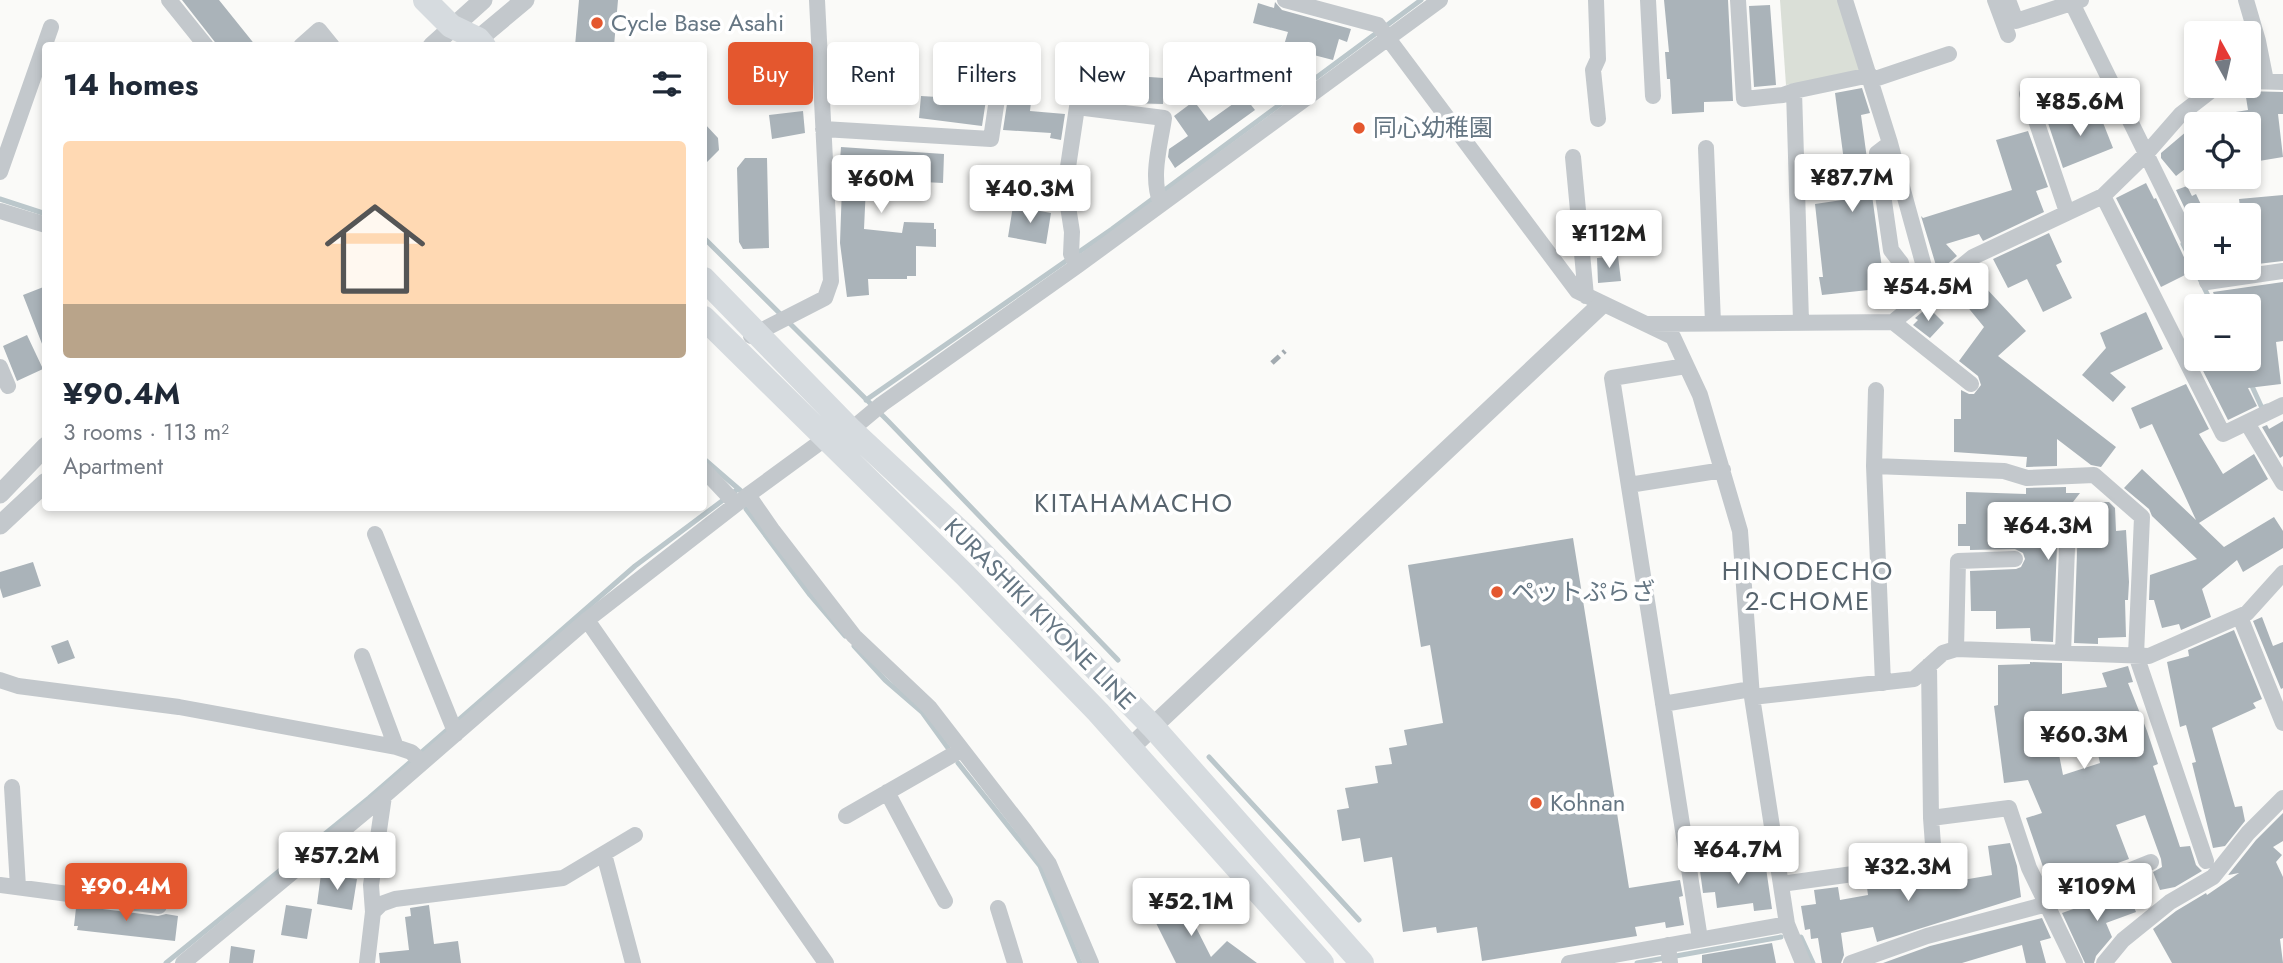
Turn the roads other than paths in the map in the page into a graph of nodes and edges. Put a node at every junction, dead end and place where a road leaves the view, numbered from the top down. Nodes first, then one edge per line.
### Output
1 (169, 0) edge
2 (425, 0) edge
3 (483, 0) edge
4 (525, 0) edge
5 (817, 0) edge
6 (1285, 0) edge
7 (1440, 0) edge
8 (1596, 0) edge
9 (1648, 0) edge
10 (1738, 0) edge
11 (1846, 0) edge
12 (1995, 0) edge
13 (2008, 0) edge
14 (2246, 0) edge
15 (2077, 1) edge
16 (51, 27) dead end
17 (1384, 34) junction
18 (2008, 35) dead end
19 (467, 40) edge
20 (47, 42) edge
21 (203, 42) edge
22 (305, 42) edge
23 (328, 42) edge
24 (1949, 54) dead end
25 (42, 63) edge
26 (1871, 78) junction
27 (2261, 81) edge
28 (2266, 81) junction
29 (2283, 82) edge
30 (1794, 91) junction
31 (2027, 94) dead end
32 (1653, 96) dead end
33 (2202, 98) edge
34 (997, 105) edge
35 (1598, 119) dead end
36 (823, 129) junction
37 (1890, 143) junction
38 (1706, 148) dead end
39 (1573, 157) dead end
40 (2143, 157) junction
41 (0, 172) edge
42 (2103, 196) junction
43 (1158, 199) junction
44 (0, 211) edge
45 (2067, 212) junction
46 (42, 224) edge
47 (2184, 232) edge
48 (1073, 260) junction
49 (2283, 271) edge
50 (707, 281) edge
51 (2207, 282) dead end
52 (1931, 292) junction
53 (1594, 300) junction
54 (707, 321) edge
55 (1801, 321) junction
56 (1893, 322) junction
57 (1713, 323) junction
58 (1644, 324) junction
59 (766, 329) junction
60 (731, 347) junction
61 (1686, 366) junction
62 (0, 367) edge
63 (1971, 384) dead end
64 (8, 386) dead end
65 (1876, 390) dead end
66 (2283, 405) edge
67 (2247, 423) junction
68 (837, 438) junction
69 (42, 450) edge
70 (1874, 466) junction
71 (1723, 470) junction
72 (707, 473) edge
73 (2283, 482) edge
74 (1629, 485) junction
75 (42, 486) edge
76 (0, 494) edge
77 (735, 498) junction
78 (2068, 522) dead end
79 (0, 525) edge
80 (375, 534) dead end
81 (2015, 559) dead end
82 (2283, 573) edge
83 (2240, 617) junction
84 (587, 620) junction
85 (1955, 649) junction
86 (2063, 653) junction
87 (2136, 655) junction
88 (362, 656) dead end
89 (1929, 665) junction
90 (0, 680) edge
91 (1882, 683) junction
92 (1752, 693) junction
93 (1663, 704) junction
94 (2283, 723) edge
95 (452, 726) junction
96 (1153, 727) junction
97 (1131, 747) junction
98 (961, 750) junction
99 (412, 755) junction
100 (12, 787) dead end
101 (887, 792) junction
102 (384, 796) junction
103 (2283, 798) edge
104 (846, 816) dead end
105 (1931, 818) junction
106 (635, 835) dead end
107 (604, 853) junction
108 (2206, 860) dead end
109 (2151, 862) dead end
110 (1781, 884) junction
111 (0, 885) edge
112 (18, 887) junction
113 (945, 901) dead end
114 (2047, 905) junction
115 (159, 906) dead end
116 (998, 908) dead end
117 (373, 912) junction
118 (1787, 923) junction
119 (1700, 939) junction
120 (1669, 956) edge
121 (1319, 962) edge
122 (183, 963) edge
123 (367, 963) edge
124 (633, 963) edge
125 (826, 963) edge
126 (1015, 963) edge
127 (1091, 963) edge
128 (1362, 963) edge
129 (1569, 963) edge
130 (1803, 963) edge
131 (1851, 963) edge
132 (2075, 963) edge
133 (2104, 963) edge

1 - 21 street
2 - 19 main road
3 - 19 street
4 - 19 street
5 - 36 street
6 - 17 street
7 - 17 street
8 - 35 street
9 - 32 street
10 - 30 street
11 - 26 street
12 - 18 street
13 - 15 street
14 - 28 street
15 - 40 street
16 - 20 street
17 - 43 street
17 - 53 street
22 - 23 street
24 - 26 street
25 - 41 street
26 - 30 street
26 - 37 street
27 - 28 street
28 - 29 street
30 - 55 street
31 - 45 street
33 - 40 street
34 - 36 street
36 - 59 street
37 - 52 street
37 - 52 street
38 - 57 street
39 - 53 street
40 - 42 street
40 - 47 street
42 - 45 street
42 - 67 street
43 - 48 street
43 - 48 street
44 - 46 street
45 - 52 street
48 - 68 street
49 - 51 street
50 - 59 main road, KURASHIKI KIYONE LINE
52 - 56 street
53 - 58 street
53 - 96 street
54 - 60 main road, KURASHIKI KIYONE LINE
55 - 56 street
55 - 57 street
56 - 63 street
57 - 58 street
58 - 61 street
59 - 60 street
59 - 68 main road, KURASHIKI KIYONE LINE
60 - 68 main road, KURASHIKI KIYONE LINE
61 - 71 street
61 - 74 street
62 - 64 street
65 - 70 street
66 - 67 street
67 - 73 street
68 - 77 street
68 - 96 main road, KURASHIKI KIYONE LINE
68 - 97 main road, KURASHIKI KIYONE LINE
69 - 76 street
70 - 87 street
70 - 91 street
71 - 74 street
71 - 92 street
72 - 77 street
74 - 93 street
75 - 79 street
77 - 84 street
77 - 98 street
78 - 86 street
80 - 95 street
81 - 85 street
82 - 83 street
83 - 87 street
83 - 94 street
84 - 95 street
84 - 125 street
85 - 86 street
85 - 89 street
86 - 87 street
87 - 108 street
88 - 99 street
89 - 91 street
89 - 105 street
90 - 99 street
91 - 92 street
92 - 93 street
92 - 110 street
93 - 119 street
95 - 99 street
96 - 97 street
96 - 128 main road, KURASHIKI KIYONE LINE
97 - 121 main road, KURASHIKI KIYONE LINE
98 - 101 street
98 - 127 street
99 - 102 street
100 - 112 street
101 - 104 street
101 - 113 street
102 - 117 street
102 - 122 street
103 - 133 street
105 - 110 street
105 - 114 street
106 - 107 street
107 - 117 street
107 - 124 street
109 - 114 street
110 - 118 street
111 - 112 street
112 - 115 street
114 - 131 street
114 - 132 street
116 - 126 street
117 - 123 street
118 - 119 street
118 - 130 street
119 - 120 street
120 - 129 street

